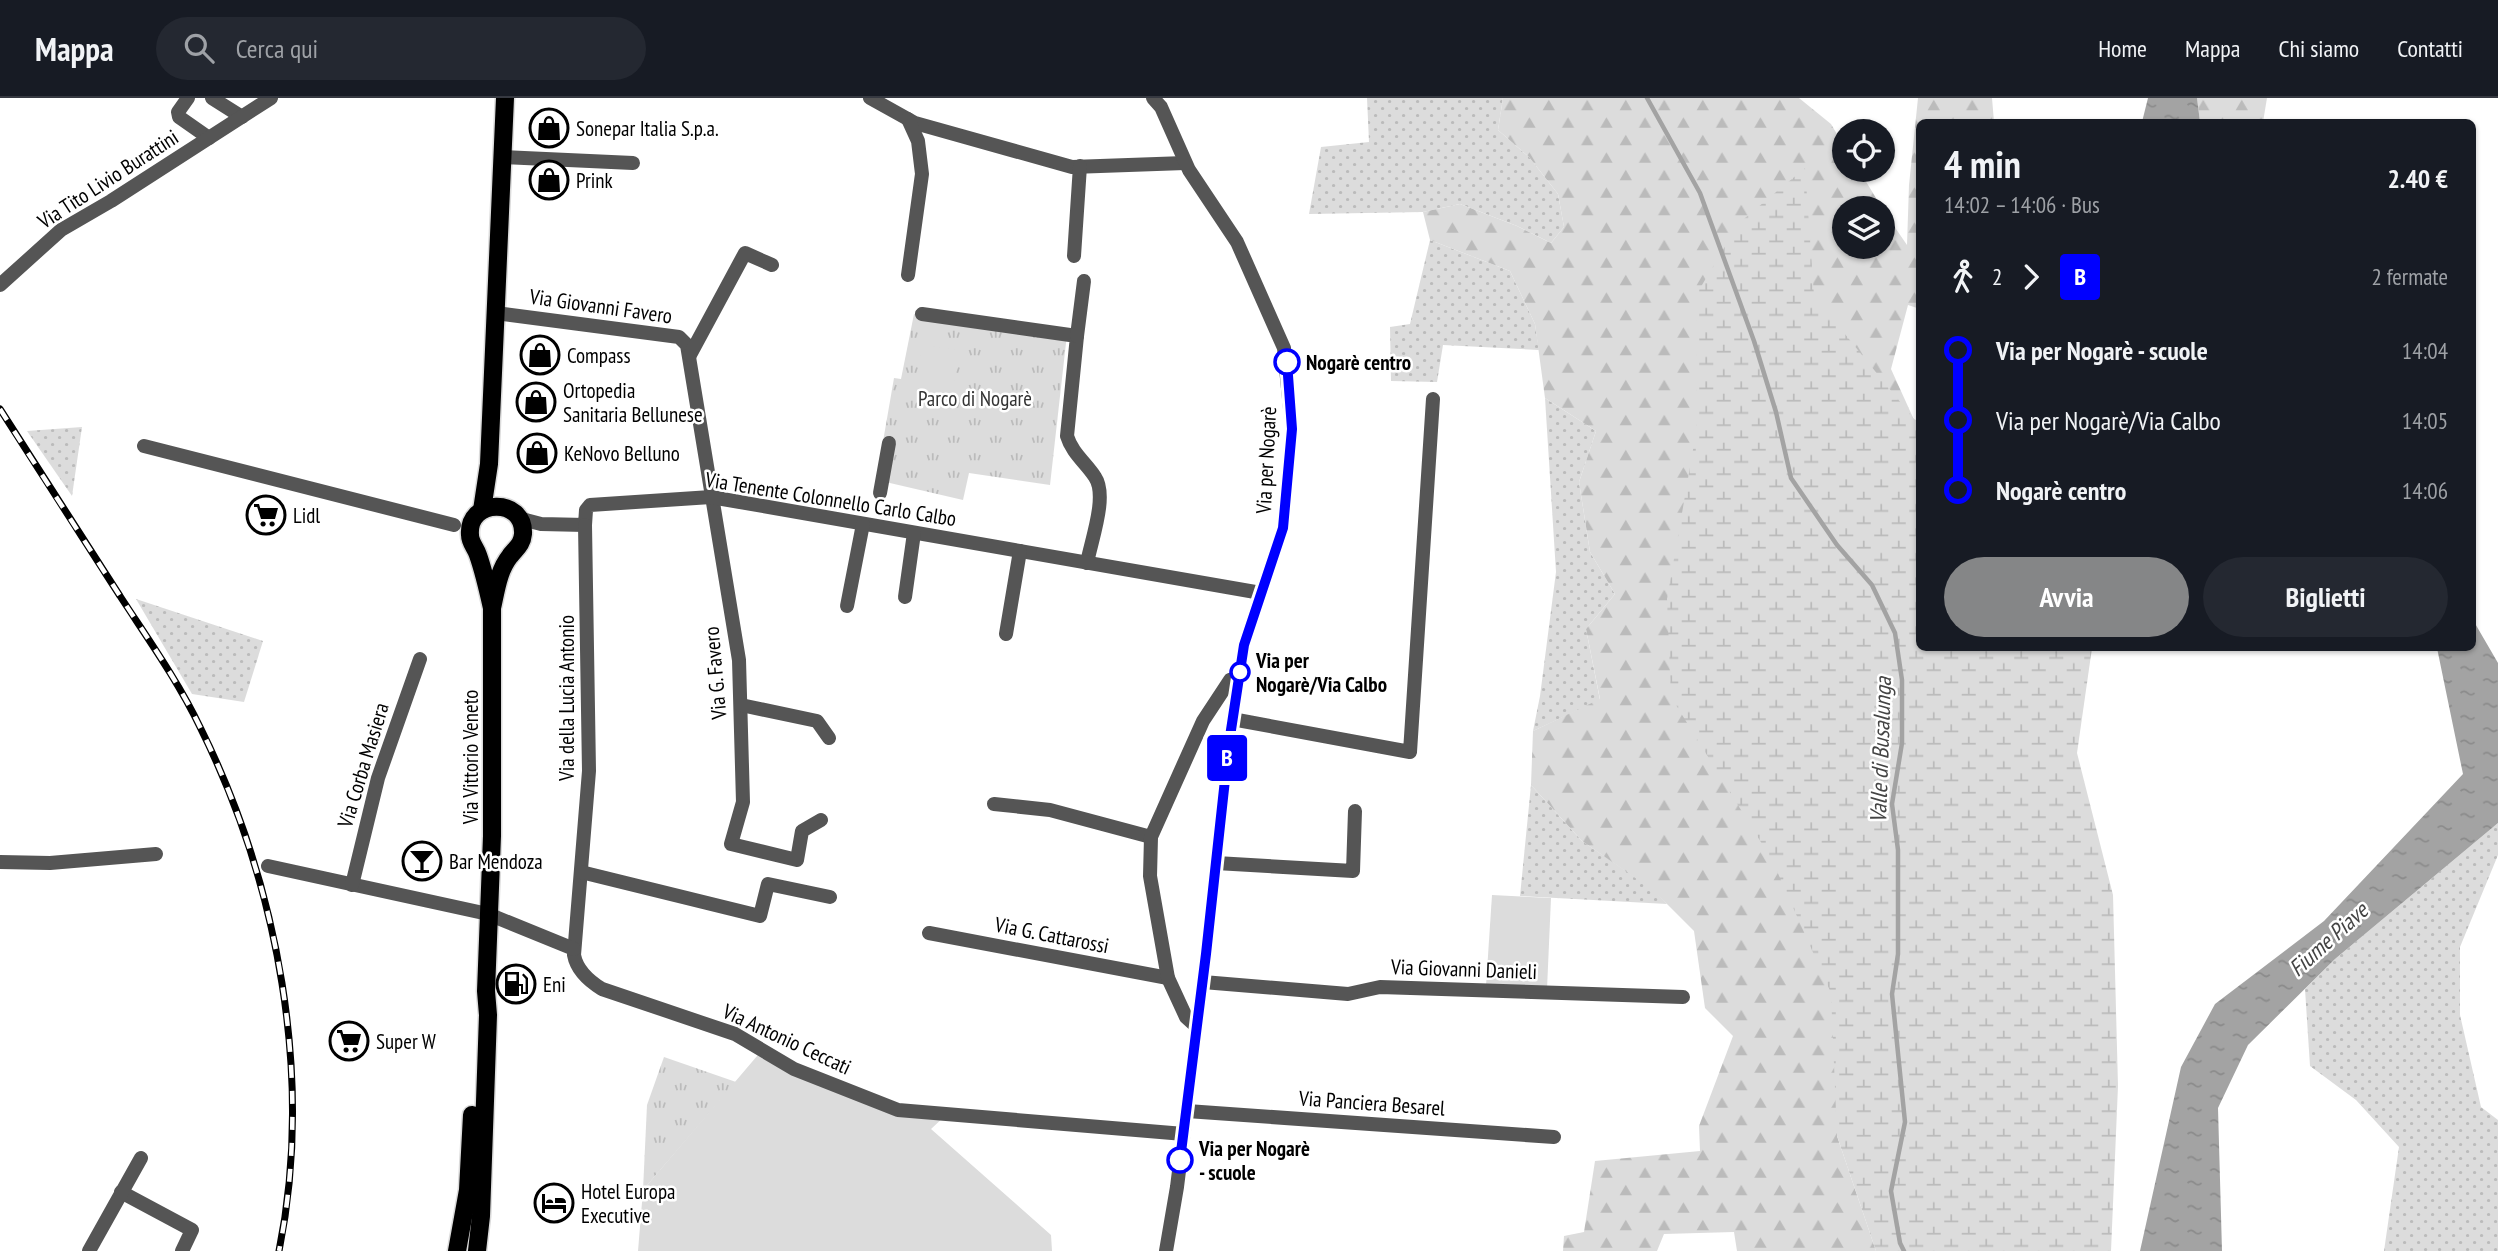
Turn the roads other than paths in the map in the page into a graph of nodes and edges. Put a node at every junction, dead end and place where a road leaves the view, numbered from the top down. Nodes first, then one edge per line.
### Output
1 (212, 98) edge
2 (271, 98) edge
3 (505, 98) edge
4 (870, 98) edge
5 (184, 99) edge
6 (1155, 100) edge
7 (242, 117) junction
8 (908, 118) junction
9 (209, 138) junction
10 (503, 157) junction
11 (633, 163) dead end
12 (1185, 163) junction
13 (1080, 166) junction
14 (1074, 256) dead end
15 (772, 265) dead end
16 (908, 275) dead end
17 (1083, 281) dead end
18 (0, 285) edge
19 (496, 313) junction
20 (922, 314) dead end
21 (1077, 336) junction
22 (690, 355) junction
23 (1433, 399) dead end
24 (888, 443) dead end
25 (144, 446) dead end
26 (489, 464) junction
27 (880, 493) dead end
28 (711, 497) junction
29 (482, 510) junction
30 (513, 513) junction
31 (541, 524) junction
32 (863, 524) junction
33 (454, 525) dead end
34 (585, 525) junction
35 (914, 533) junction
36 (523, 536) junction
37 (477, 551) junction
38 (1020, 551) junction
39 (510, 556) junction
40 (1087, 563) junction
41 (1261, 593) junction
42 (905, 597) dead end
43 (847, 606) dead end
44 (492, 608) junction
45 (1006, 634) dead end
46 (420, 659) dead end
47 (1239, 677) junction
48 (741, 705) junction
49 (1232, 719) junction
50 (829, 738) dead end
51 (994, 804) dead end
52 (1355, 811) dead end
53 (821, 820) dead end
54 (1152, 836) junction
55 (156, 854) dead end
56 (0, 862) edge
57 (1216, 863) junction
58 (268, 866) dead end
59 (581, 872) junction
60 (352, 886) junction
61 (830, 897) dead end
62 (488, 914) junction
63 (929, 933) dead end
64 (574, 949) junction
65 (1168, 978) junction
66 (1203, 982) junction
67 (486, 991) junction
68 (1683, 997) dead end
69 (1197, 1027) junction
70 (1186, 1111) junction
71 (1184, 1133) junction
72 (1554, 1137) dead end
73 (141, 1158) dead end
74 (121, 1192) junction
75 (89, 1251) edge
76 (182, 1251) edge
77 (457, 1251) edge
78 (477, 1251) edge
79 (1166, 1251) edge

1 - 7 street
2 - 7 street, Via Tito Livio Burattini
3 - 10 main road, Via Vittorio Veneto
4 - 8 street
5 - 9 street, Via Tito Livio Burattini
6 - 12 street, Via per Nogarè
7 - 9 street, Via Tito Livio Burattini
8 - 13 street
8 - 16 street
9 - 18 street, Via Tito Livio Burattini
10 - 11 street
10 - 19 main road, Via Vittorio Veneto
12 - 13 street
12 - 41 street, Via per Nogarè
13 - 14 street
15 - 22 street, Via Giovanni Favero
17 - 21 street
19 - 22 street, Via Giovanni Favero
19 - 26 main road, Via Vittorio Veneto
20 - 21 street
21 - 40 street
22 - 28 street
23 - 49 street
24 - 27 street, Via Tenente Colonnello Carlo Calbo
25 - 33 street
26 - 29 main road, Via Vittorio Veneto
26 - 30 main road, Via Vittorio Veneto
28 - 32 street, Via Tenente Colonnello Carlo Calbo
28 - 34 street, Via Tenente Colonnello Carlo Calbo
28 - 48 street, Via G. Favero
29 - 30 main road
29 - 37 main road, Via Vittorio Veneto
30 - 31 street
30 - 36 main road, Via Vittorio Veneto
31 - 34 street
31 - 36 street
32 - 35 street, Via Tenente Colonnello Carlo Calbo
32 - 43 street
34 - 59 street, Via della Lucia Antonio
35 - 38 street, Via Tenente Colonnello Carlo Calbo
35 - 42 street
36 - 39 main road, Via Vittorio Veneto
37 - 39 main road
37 - 44 main road, Via Vittorio Veneto
38 - 40 street, Via Tenente Colonnello Carlo Calbo
38 - 45 street
39 - 44 main road, Via Vittorio Veneto
40 - 41 street, Via Tenente Colonnello Carlo Calbo
41 - 47 street, Via per Nogarè
44 - 62 main road, Via Vittorio Veneto
46 - 60 street, Via Corba Masiera
47 - 49 street, Via per Nogarè
47 - 54 street
48 - 50 street
48 - 53 street, Via G. Favero
49 - 57 street, Via per Nogarè
51 - 54 street
52 - 57 street
54 - 65 street
55 - 56 street
57 - 66 street, Via per Nogarè
58 - 60 street
59 - 61 street
59 - 64 street, Via della Lucia Antonio
60 - 62 street
62 - 64 street
62 - 67 main road, Via Vittorio Veneto
63 - 65 street, Via G. Cattarossi
64 - 71 street, Via Antonio Ceccati
65 - 69 street
66 - 68 street, Via Giovanni Danieli
66 - 69 street, Via per Nogarè
67 - 77 main road, Via Vittorio Veneto
67 - 78 main road, Via Vittorio Veneto
69 - 70 street, Via per Nogarè
70 - 71 street, Via per Nogarè
70 - 72 street, Via Panciera Besarel
71 - 79 street, Via per Nogarè
73 - 74 street
74 - 75 street
74 - 76 street

